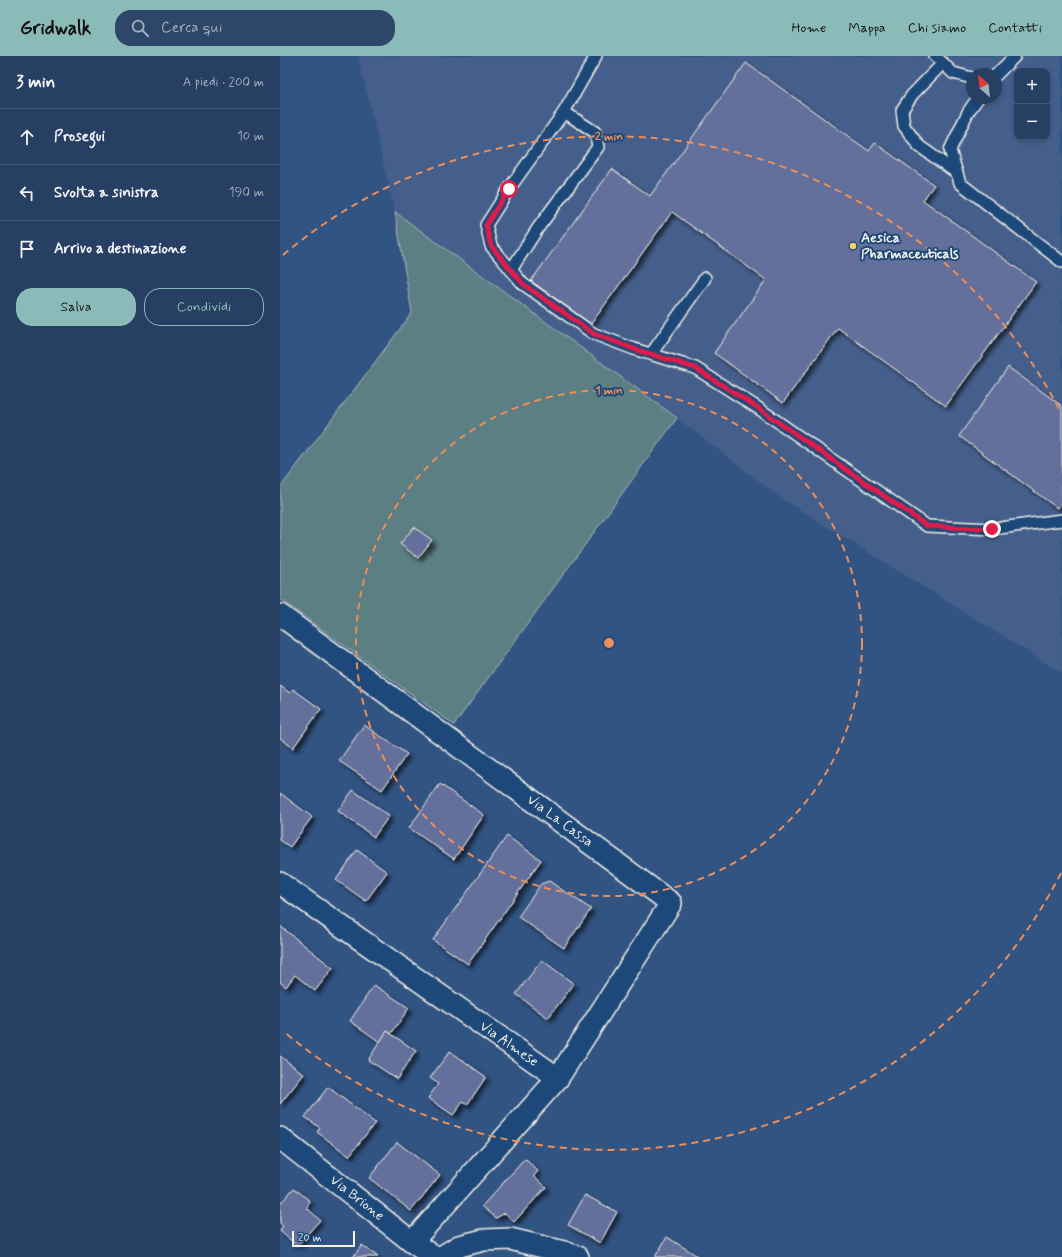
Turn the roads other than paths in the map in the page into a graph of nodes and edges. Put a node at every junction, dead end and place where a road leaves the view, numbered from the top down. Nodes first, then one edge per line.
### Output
1 (596, 56) edge
2 (1015, 56) edge
3 (939, 60) edge
4 (1002, 69) edge
5 (966, 76) edge
6 (974, 104) edge
7 (564, 112) junction
8 (957, 173) junction
9 (1062, 262) edge
10 (511, 270) junction
11 (705, 278) dead end
12 (651, 354) junction
13 (1062, 520) edge
14 (280, 615) edge
15 (280, 884) edge
16 (558, 1078) junction
17 (280, 1138) edge
18 (412, 1242) junction
19 (434, 1257) edge
20 (441, 1257) edge
21 (578, 1257) edge

1 - 7 lane
2 - 4 lane
3 - 5 lane
3 - 8 lane
6 - 8 lane
7 - 10 lane
7 - 10 lane
8 - 9 lane
10 - 12 lane
11 - 12 lane
12 - 13 lane
14 - 16 street, Via La Cassa
15 - 16 street, Via Almese
16 - 18 street
17 - 18 street, Via Brione
18 - 19 street, Via Brione
20 - 21 street

